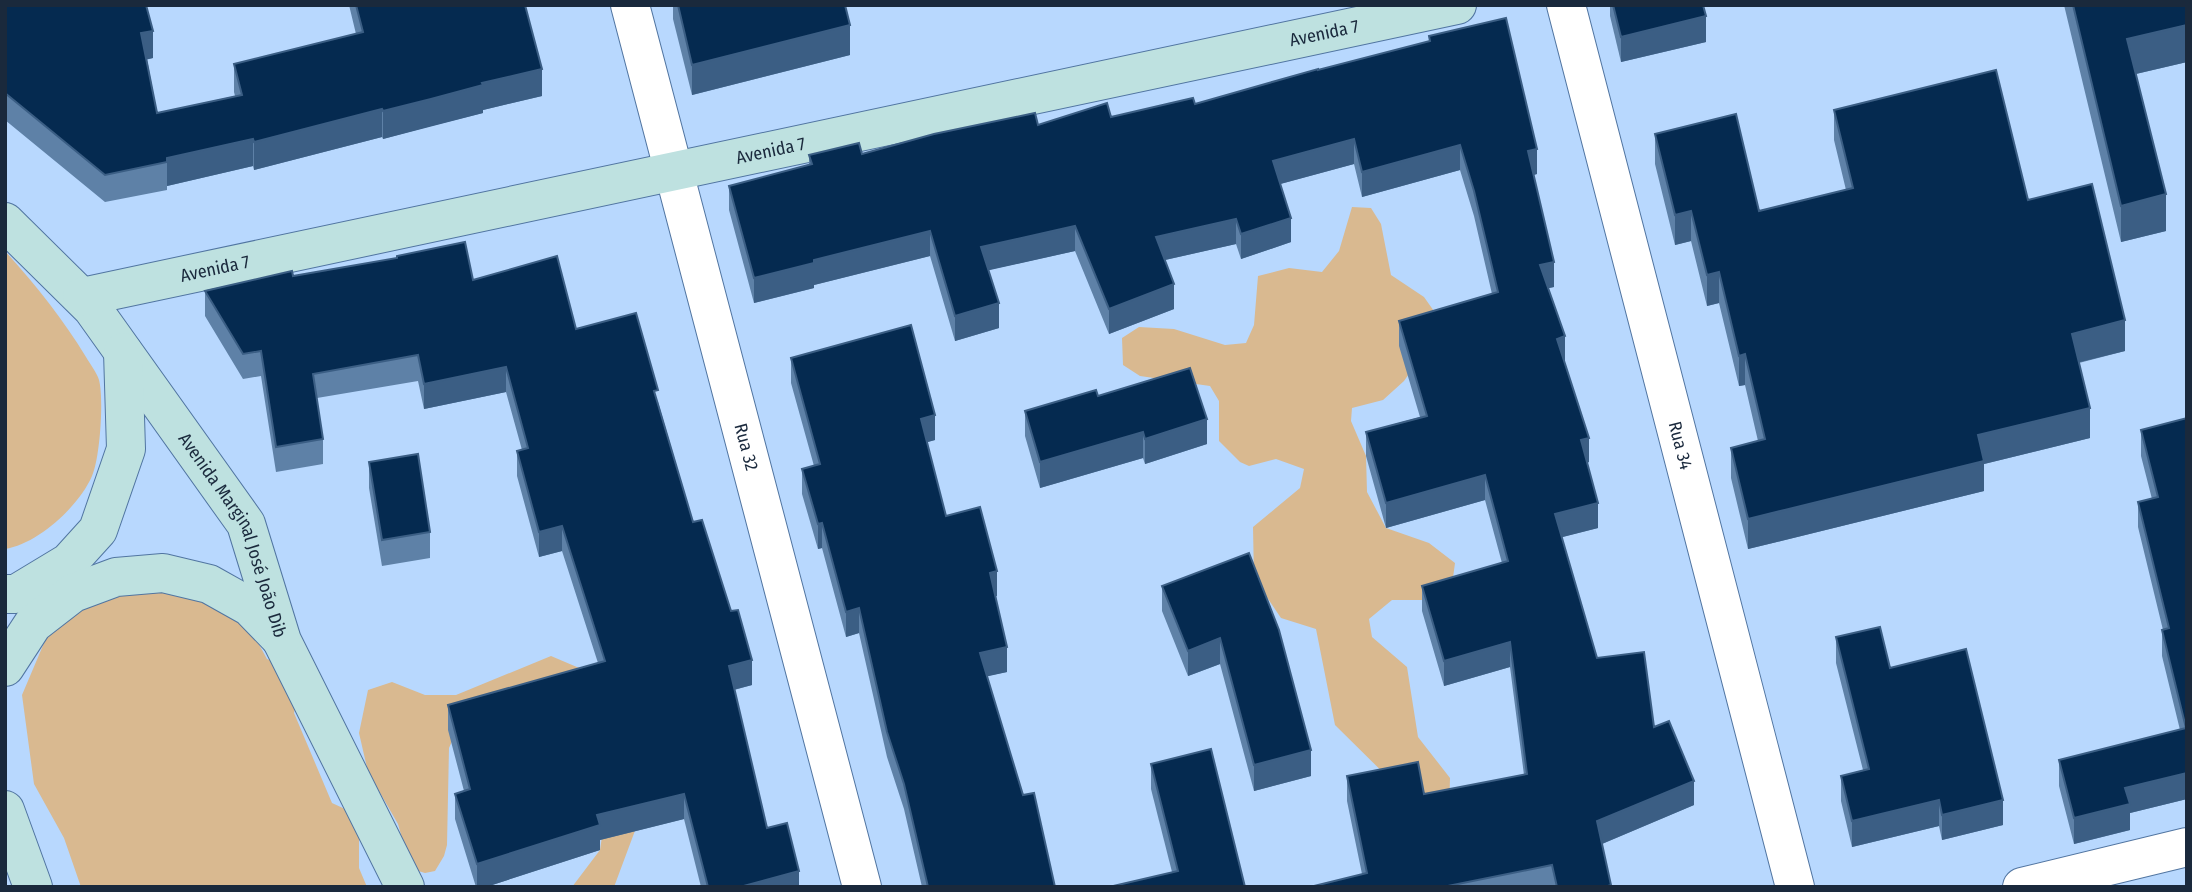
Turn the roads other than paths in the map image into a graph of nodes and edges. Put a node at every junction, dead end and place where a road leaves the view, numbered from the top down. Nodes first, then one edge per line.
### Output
1 (630, 5) edge
2 (1457, 5) edge
3 (1566, 5) edge
4 (673, 172) junction
5 (5, 222) edge
6 (82, 297) junction
7 (123, 352) junction
8 (5, 594) edge
9 (282, 641) junction
10 (5, 667) edge
11 (5, 810) edge
12 (2187, 847) edge
13 (33, 887) edge
14 (405, 887) edge
15 (862, 887) edge
16 (1795, 887) edge
17 (2022, 887) edge

1 - 4 street, Rua 32
2 - 4 main road, Avenida 7
3 - 16 street, Rua 34
4 - 6 main road, Avenida 7
4 - 15 street, Rua 32
5 - 6 main road, Avenida Marginal José João Dib
6 - 7 main road, Avenida Marginal José João Dib
7 - 8 main road
7 - 9 main road, Avenida Marginal José João Dib
9 - 10 main road
9 - 14 main road, Avenida Marginal José João Dib
11 - 13 main road
12 - 17 street

